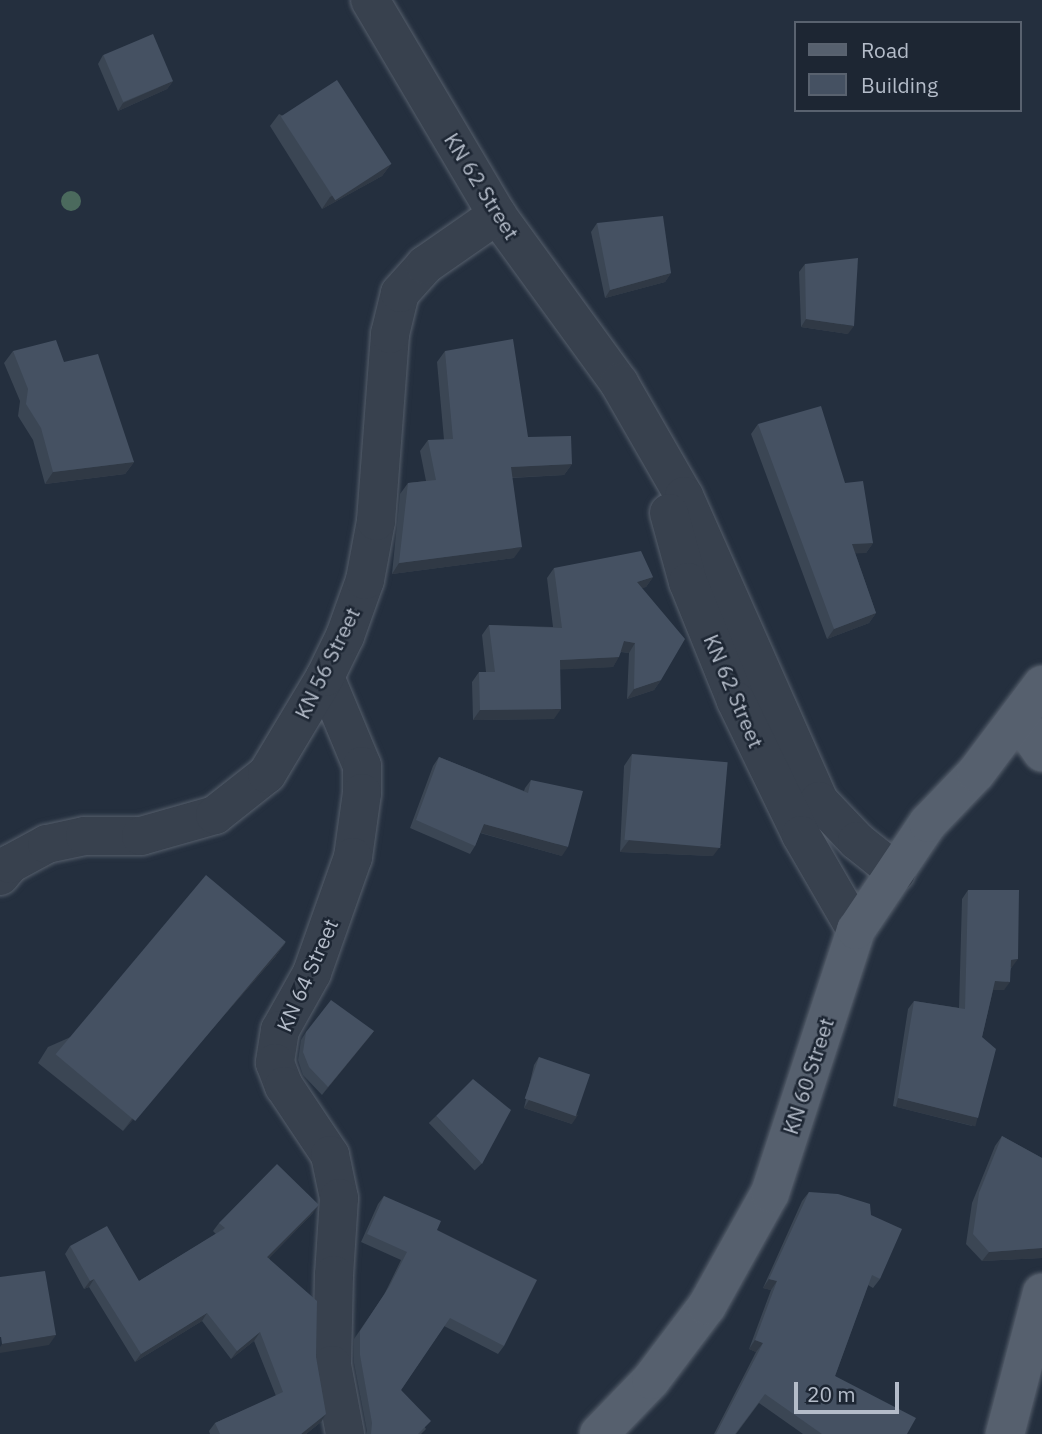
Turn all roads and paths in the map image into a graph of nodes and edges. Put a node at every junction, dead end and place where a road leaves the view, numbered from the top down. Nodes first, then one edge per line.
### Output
1 (370, 0) edge
2 (497, 215) junction
3 (648, 437) junction
4 (325, 677) junction
5 (1042, 685) edge
6 (1018, 719) junction
7 (1042, 752) edge
8 (896, 872) junction
9 (0, 876) edge
10 (856, 930) junction
11 (1042, 1293) edge
12 (1028, 1346) junction
13 (345, 1434) edge
14 (599, 1434) edge
15 (984, 1434) edge
16 (1005, 1434) edge

1 - 2 street, KN 62 Street
2 - 3 street, KN 62 Street
2 - 4 street, KN 56 Street
3 - 8 street, KN 62 Street
3 - 10 street, KN 62 Street
4 - 9 street, KN 56 Street
4 - 13 street, KN 64 Street
5 - 6 main road, KN 60 Street
6 - 7 main road
6 - 8 main road, KN 60 Street
8 - 10 main road, KN 60 Street
10 - 14 main road, KN 60 Street
11 - 12 main road
12 - 15 street
12 - 16 main road

